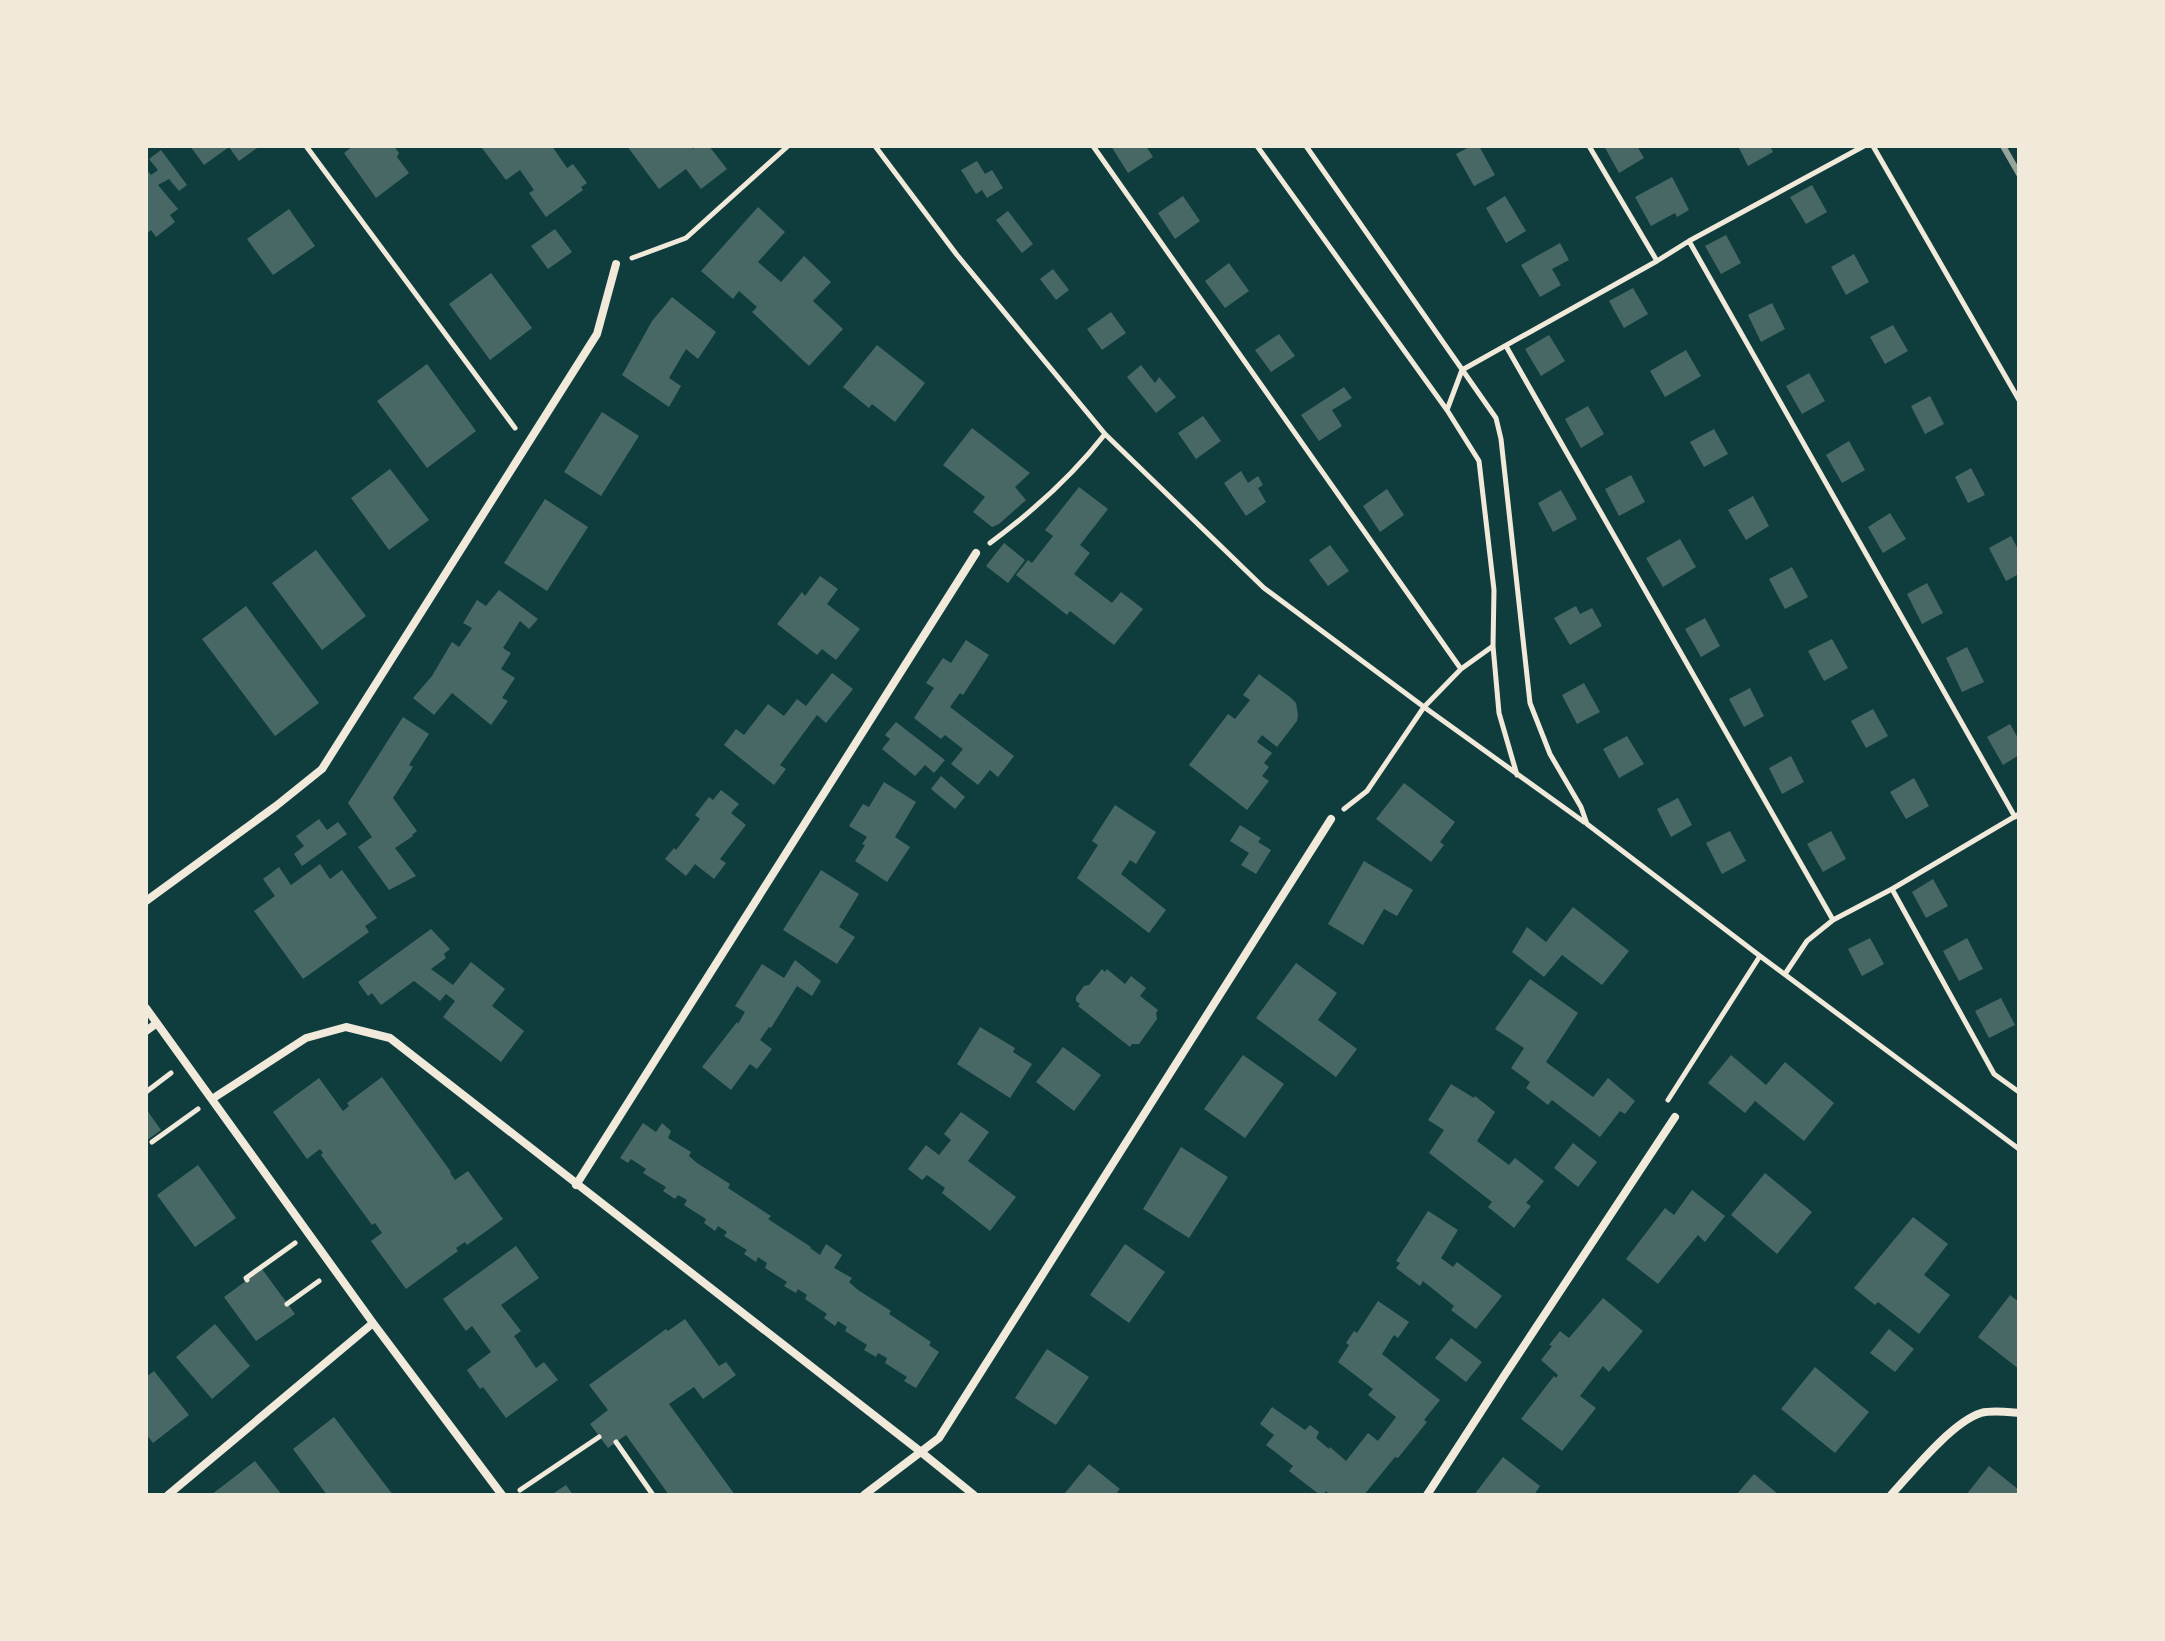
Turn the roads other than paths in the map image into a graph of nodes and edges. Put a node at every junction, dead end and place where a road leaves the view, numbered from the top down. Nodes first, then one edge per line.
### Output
1 (616, 264) road end
2 (976, 553) road end
3 (1331, 819) road end
4 (146, 901) edge
5 (146, 1008) edge
6 (157, 1023) junction
7 (146, 1031) edge
8 (212, 1099) junction
9 (1675, 1117) road end
10 (576, 1185) junction
11 (373, 1323) junction
12 (2019, 1413) edge
13 (921, 1452) junction
14 (168, 1495) edge
15 (502, 1495) edge
16 (864, 1495) edge
17 (974, 1495) edge
18 (1427, 1495) edge
19 (1891, 1495) edge

1 - 4 street
2 - 10 street
3 - 13 street
5 - 6 street
6 - 7 street
6 - 8 street
8 - 10 street
8 - 11 street
9 - 18 street
10 - 13 street
11 - 14 street
11 - 15 street
12 - 19 street
13 - 16 street
13 - 17 street

